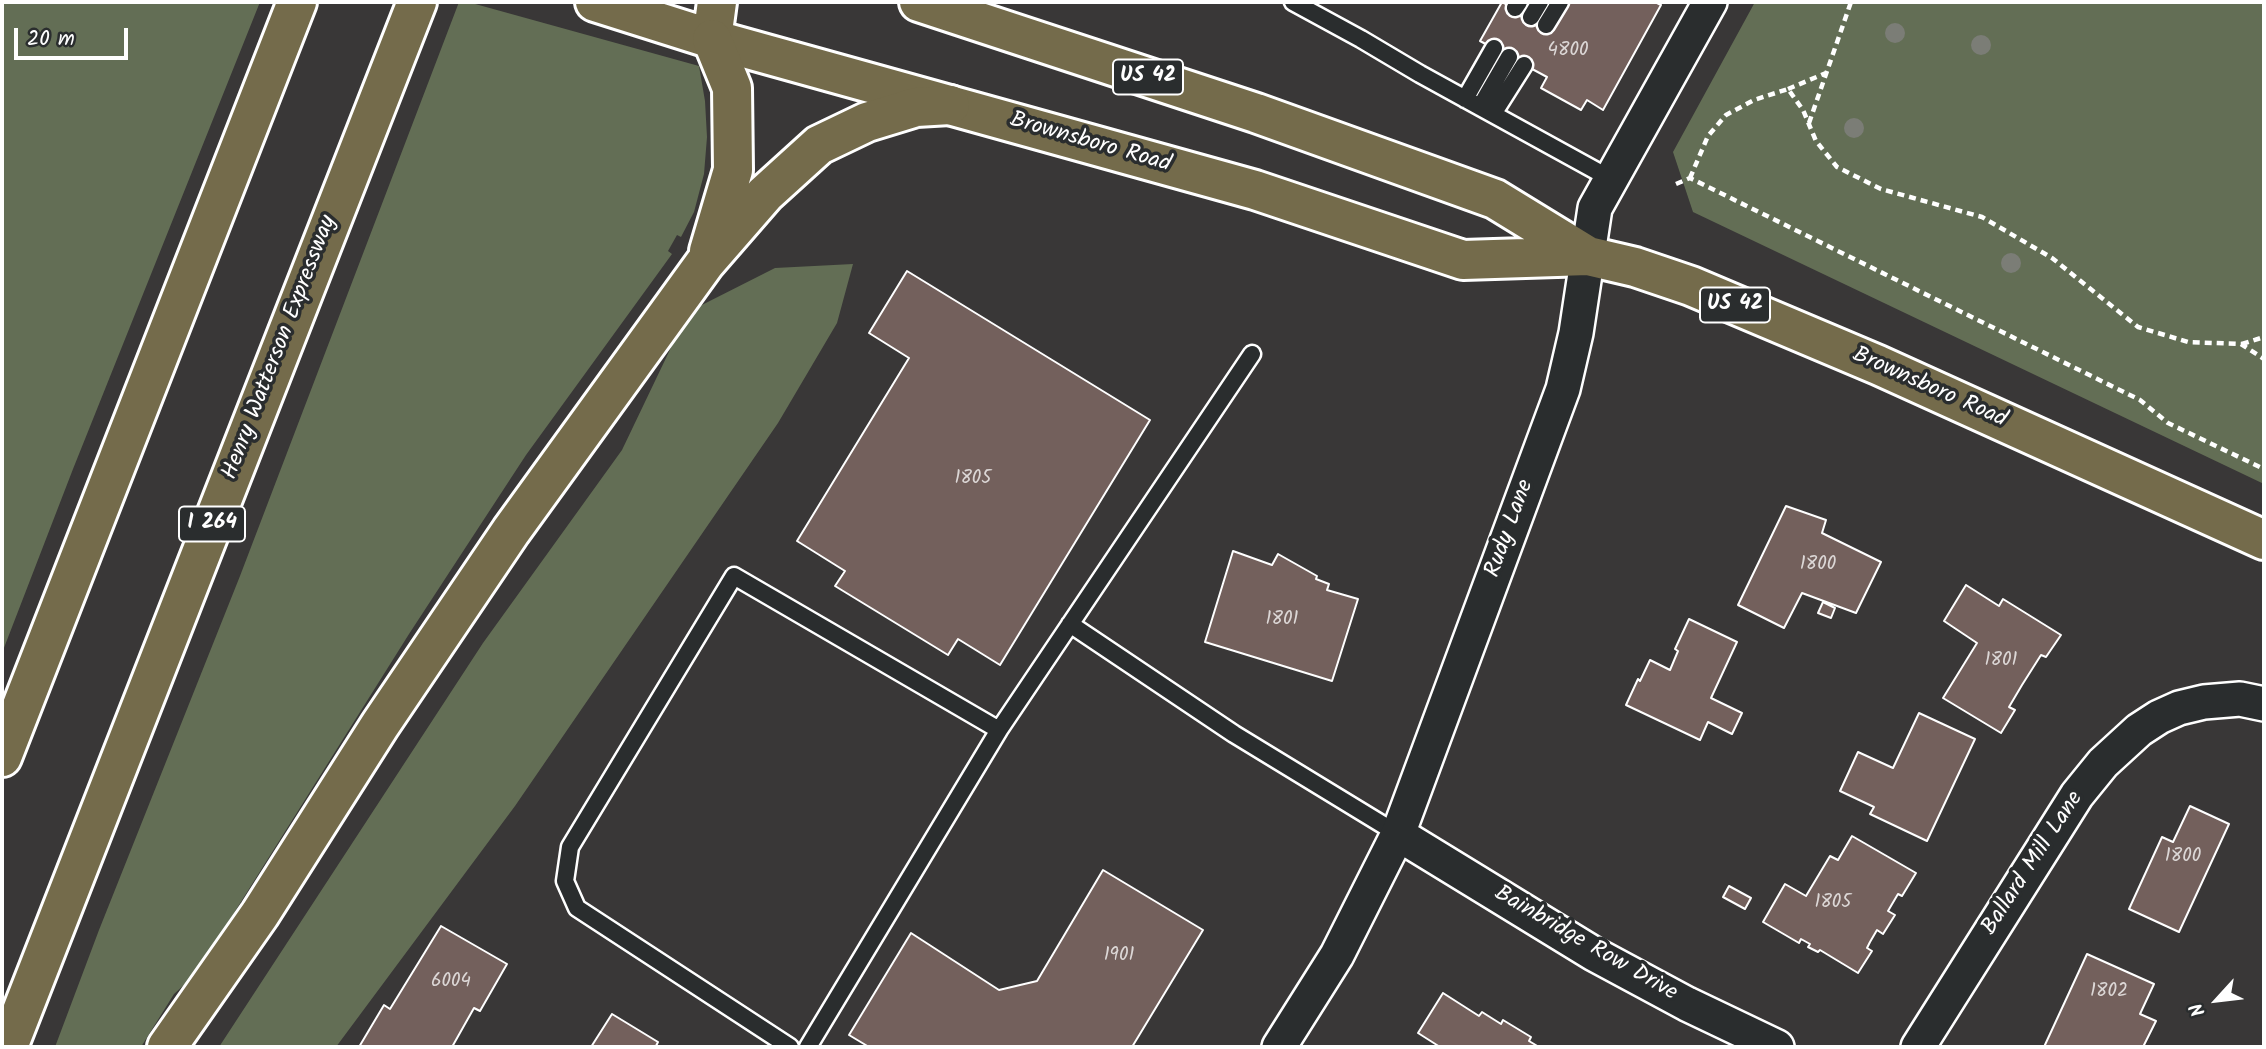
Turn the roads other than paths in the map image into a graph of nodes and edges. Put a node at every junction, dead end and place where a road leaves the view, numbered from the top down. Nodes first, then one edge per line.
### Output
1 (297, 2) edge
2 (417, 2) edge
3 (595, 2) edge
4 (919, 2) edge
5 (1293, 2) edge
6 (1540, 2) edge
7 (1560, 2) edge
8 (1710, 2) edge
9 (1531, 17) dead end
10 (715, 20) edge
11 (1546, 25) dead end
12 (1494, 48) dead end
13 (1509, 57) dead end
14 (1524, 65) dead end
15 (1465, 99) junction
16 (950, 105) junction
17 (1486, 111) junction
18 (1611, 179) junction
19 (1588, 257) junction
20 (705, 263) junction
21 (1252, 354) dead end
22 (2264, 540) edge
23 (1070, 624) junction
24 (2264, 704) edge
25 (999, 730) junction
26 (2, 757) edge
27 (1398, 834) junction
28 (8, 1047) edge
29 (167, 1047) edge
30 (790, 1047) edge
31 (807, 1047) edge
32 (1279, 1047) edge
33 (1777, 1047) edge
34 (1918, 1047) edge

1 - 26 main road
2 - 28 main road, Henry Watterson Expressway / I 264
3 - 10 main road, Brownsboro Road / US 42
4 - 19 main road, Brownsboro Road / US 42
5 - 15 lane
6 - 9 lane
7 - 11 lane
8 - 18 street, Rudy Lane
10 - 16 main road, Brownsboro Road / US 42
10 - 20 main road
12 - 15 lane
13 - 17 lane
14 - 17 lane
15 - 17 lane
16 - 19 main road, Brownsboro Road / US 42
16 - 20 main road
17 - 18 lane
18 - 19 street, Rudy Lane
19 - 22 main road, Brownsboro Road / US 42
19 - 27 street, Rudy Lane
20 - 29 main road
21 - 23 lane
23 - 25 lane
23 - 27 lane
24 - 34 street, Ballard Mill Lane
25 - 30 lane
25 - 31 lane
27 - 32 street, Rudy Lane
27 - 33 street, Bainbridge Row Drive

